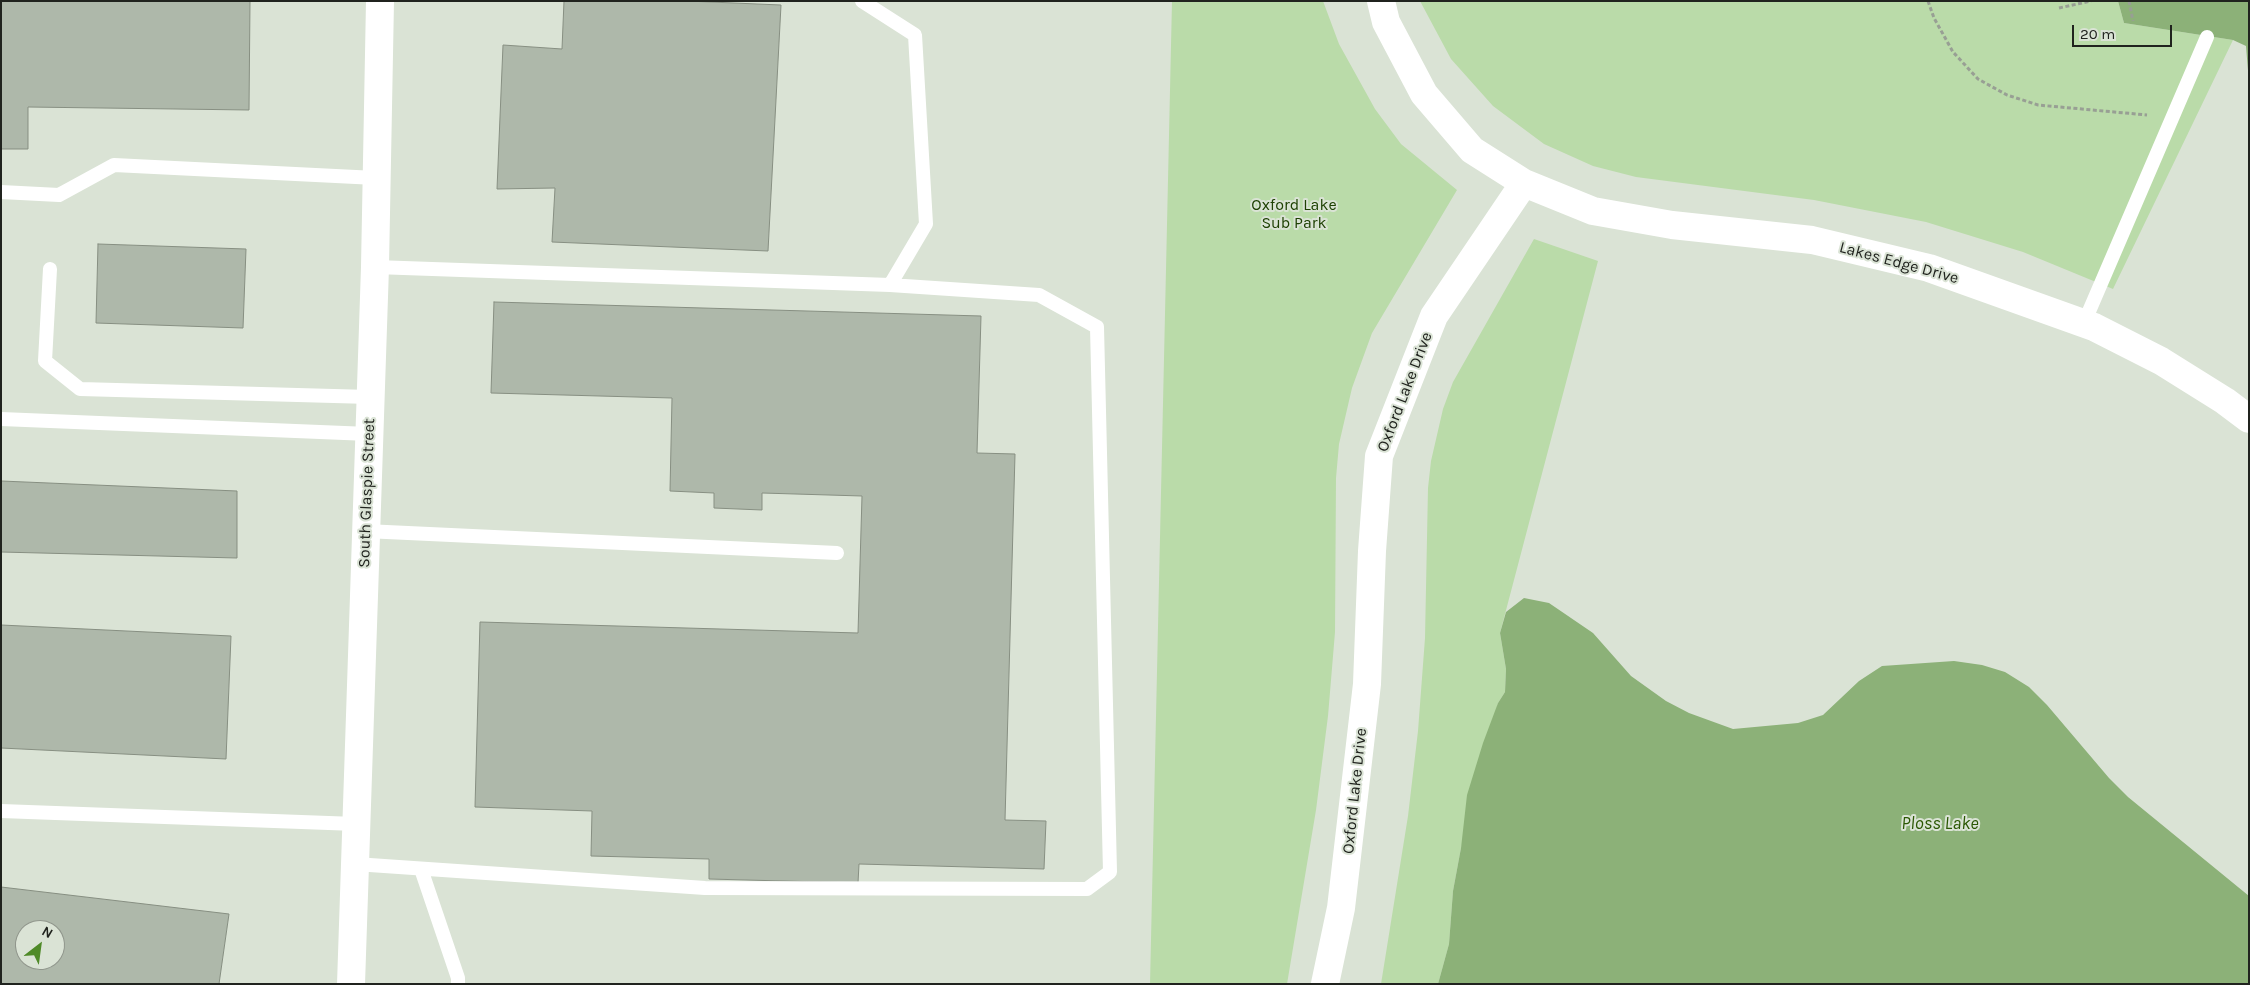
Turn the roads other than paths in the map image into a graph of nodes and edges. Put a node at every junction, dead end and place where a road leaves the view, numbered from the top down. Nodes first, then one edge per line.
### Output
1 (380, 1) edge
2 (862, 1) edge
3 (1381, 1) edge
4 (2207, 36) dead end
5 (376, 178) junction
6 (1524, 184) junction
7 (1, 192) edge
8 (375, 267) junction
9 (50, 269) dead end
10 (890, 285) junction
11 (2084, 323) junction
12 (370, 397) junction
13 (1, 419) edge
14 (2249, 419) edge
15 (369, 434) junction
16 (365, 531) junction
17 (837, 553) dead end
18 (1, 811) edge
19 (356, 824) junction
20 (355, 864) junction
21 (420, 868) junction
22 (351, 984) edge
23 (458, 984) edge
24 (1325, 984) edge

1 - 5 street, South Glaspie Street
2 - 10 lane
3 - 6 street
4 - 11 lane
5 - 7 lane
5 - 8 street, South Glaspie Street
6 - 11 street, Lakes Edge Drive
6 - 24 street, Oxford Lake Drive
8 - 10 lane
8 - 12 street, South Glaspie Street
9 - 12 lane
10 - 21 lane
11 - 14 street, Lakes Edge Drive
12 - 15 street, South Glaspie Street
13 - 15 lane
15 - 16 street, South Glaspie Street
16 - 17 lane
16 - 19 street, South Glaspie Street
18 - 19 lane
19 - 20 street, South Glaspie Street
20 - 21 lane
20 - 22 street, South Glaspie Street
21 - 23 lane

